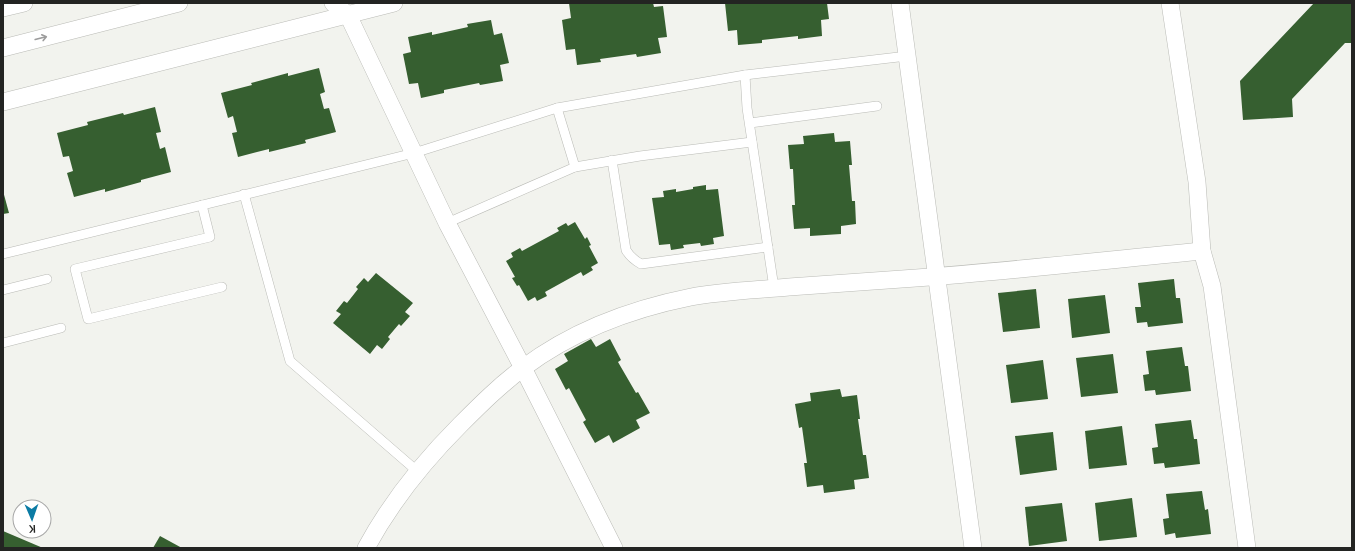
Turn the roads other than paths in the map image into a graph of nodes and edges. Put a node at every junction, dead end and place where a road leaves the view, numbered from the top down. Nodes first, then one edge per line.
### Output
1 (24, 3) edge
2 (179, 3) edge
3 (334, 3) edge
4 (394, 3) edge
5 (900, 3) edge
6 (1170, 3) edge
7 (3, 8) edge
8 (349, 9) edge
9 (3, 48) edge
10 (907, 56) junction
11 (745, 75) junction
12 (3, 102) edge
13 (876, 106) dead end
14 (557, 108) junction
15 (750, 123) junction
16 (752, 142) junction
17 (414, 153) junction
18 (612, 160) junction
19 (575, 167) junction
20 (244, 194) junction
21 (202, 205) junction
22 (447, 223) junction
23 (768, 247) junction
24 (1202, 251) junction
25 (3, 254) edge
26 (936, 277) junction
27 (47, 279) dead end
28 (222, 287) dead end
29 (774, 288) junction
30 (3, 290) edge
31 (61, 328) dead end
32 (3, 343) edge
33 (523, 368) junction
34 (417, 471) junction
35 (366, 548) edge
36 (614, 548) edge
37 (972, 548) edge
38 (1247, 548) edge

1 - 7 street
9 -> 2 street
3 - 8 street
4 - 8 street
5 - 10 street
6 - 24 street
8 - 12 street
8 - 17 street
10 - 11 lane
10 - 26 street
11 - 14 lane
11 - 15 lane
13 - 15 lane
14 - 17 lane
14 - 19 lane
15 - 16 lane
16 - 18 lane
16 - 23 lane
17 - 20 lane
17 - 22 street
18 - 19 lane
18 - 23 lane
19 - 22 lane
20 - 21 lane
20 - 34 lane
21 - 25 lane
21 - 28 lane
22 - 33 street
23 - 29 lane
24 - 26 street
24 - 38 street
26 - 29 street
26 - 37 street
27 - 30 lane
29 - 33 street
31 - 32 lane
33 - 34 street
33 - 36 street
34 - 35 street

